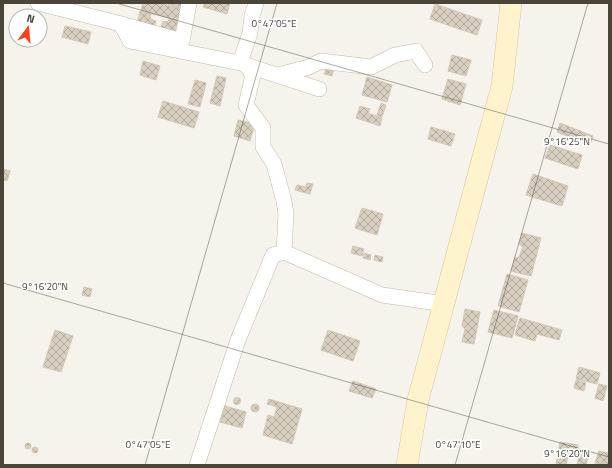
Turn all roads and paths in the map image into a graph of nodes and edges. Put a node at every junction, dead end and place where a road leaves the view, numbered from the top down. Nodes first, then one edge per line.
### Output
1 (40, 3) edge
2 (189, 3) edge
3 (256, 3) edge
4 (511, 3) edge
5 (121, 24) junction
6 (243, 64) junction
7 (425, 65) dead end
8 (278, 75) junction
9 (319, 89) dead end
10 (284, 252) junction
11 (444, 304) junction
12 (197, 465) edge
13 (407, 465) edge

1 - 5 street
2 - 5 street
3 - 6 street
4 - 11 street
5 - 6 street
6 - 8 street
6 - 10 street
7 - 8 street
8 - 9 street
10 - 11 street
10 - 12 street
11 - 13 street

